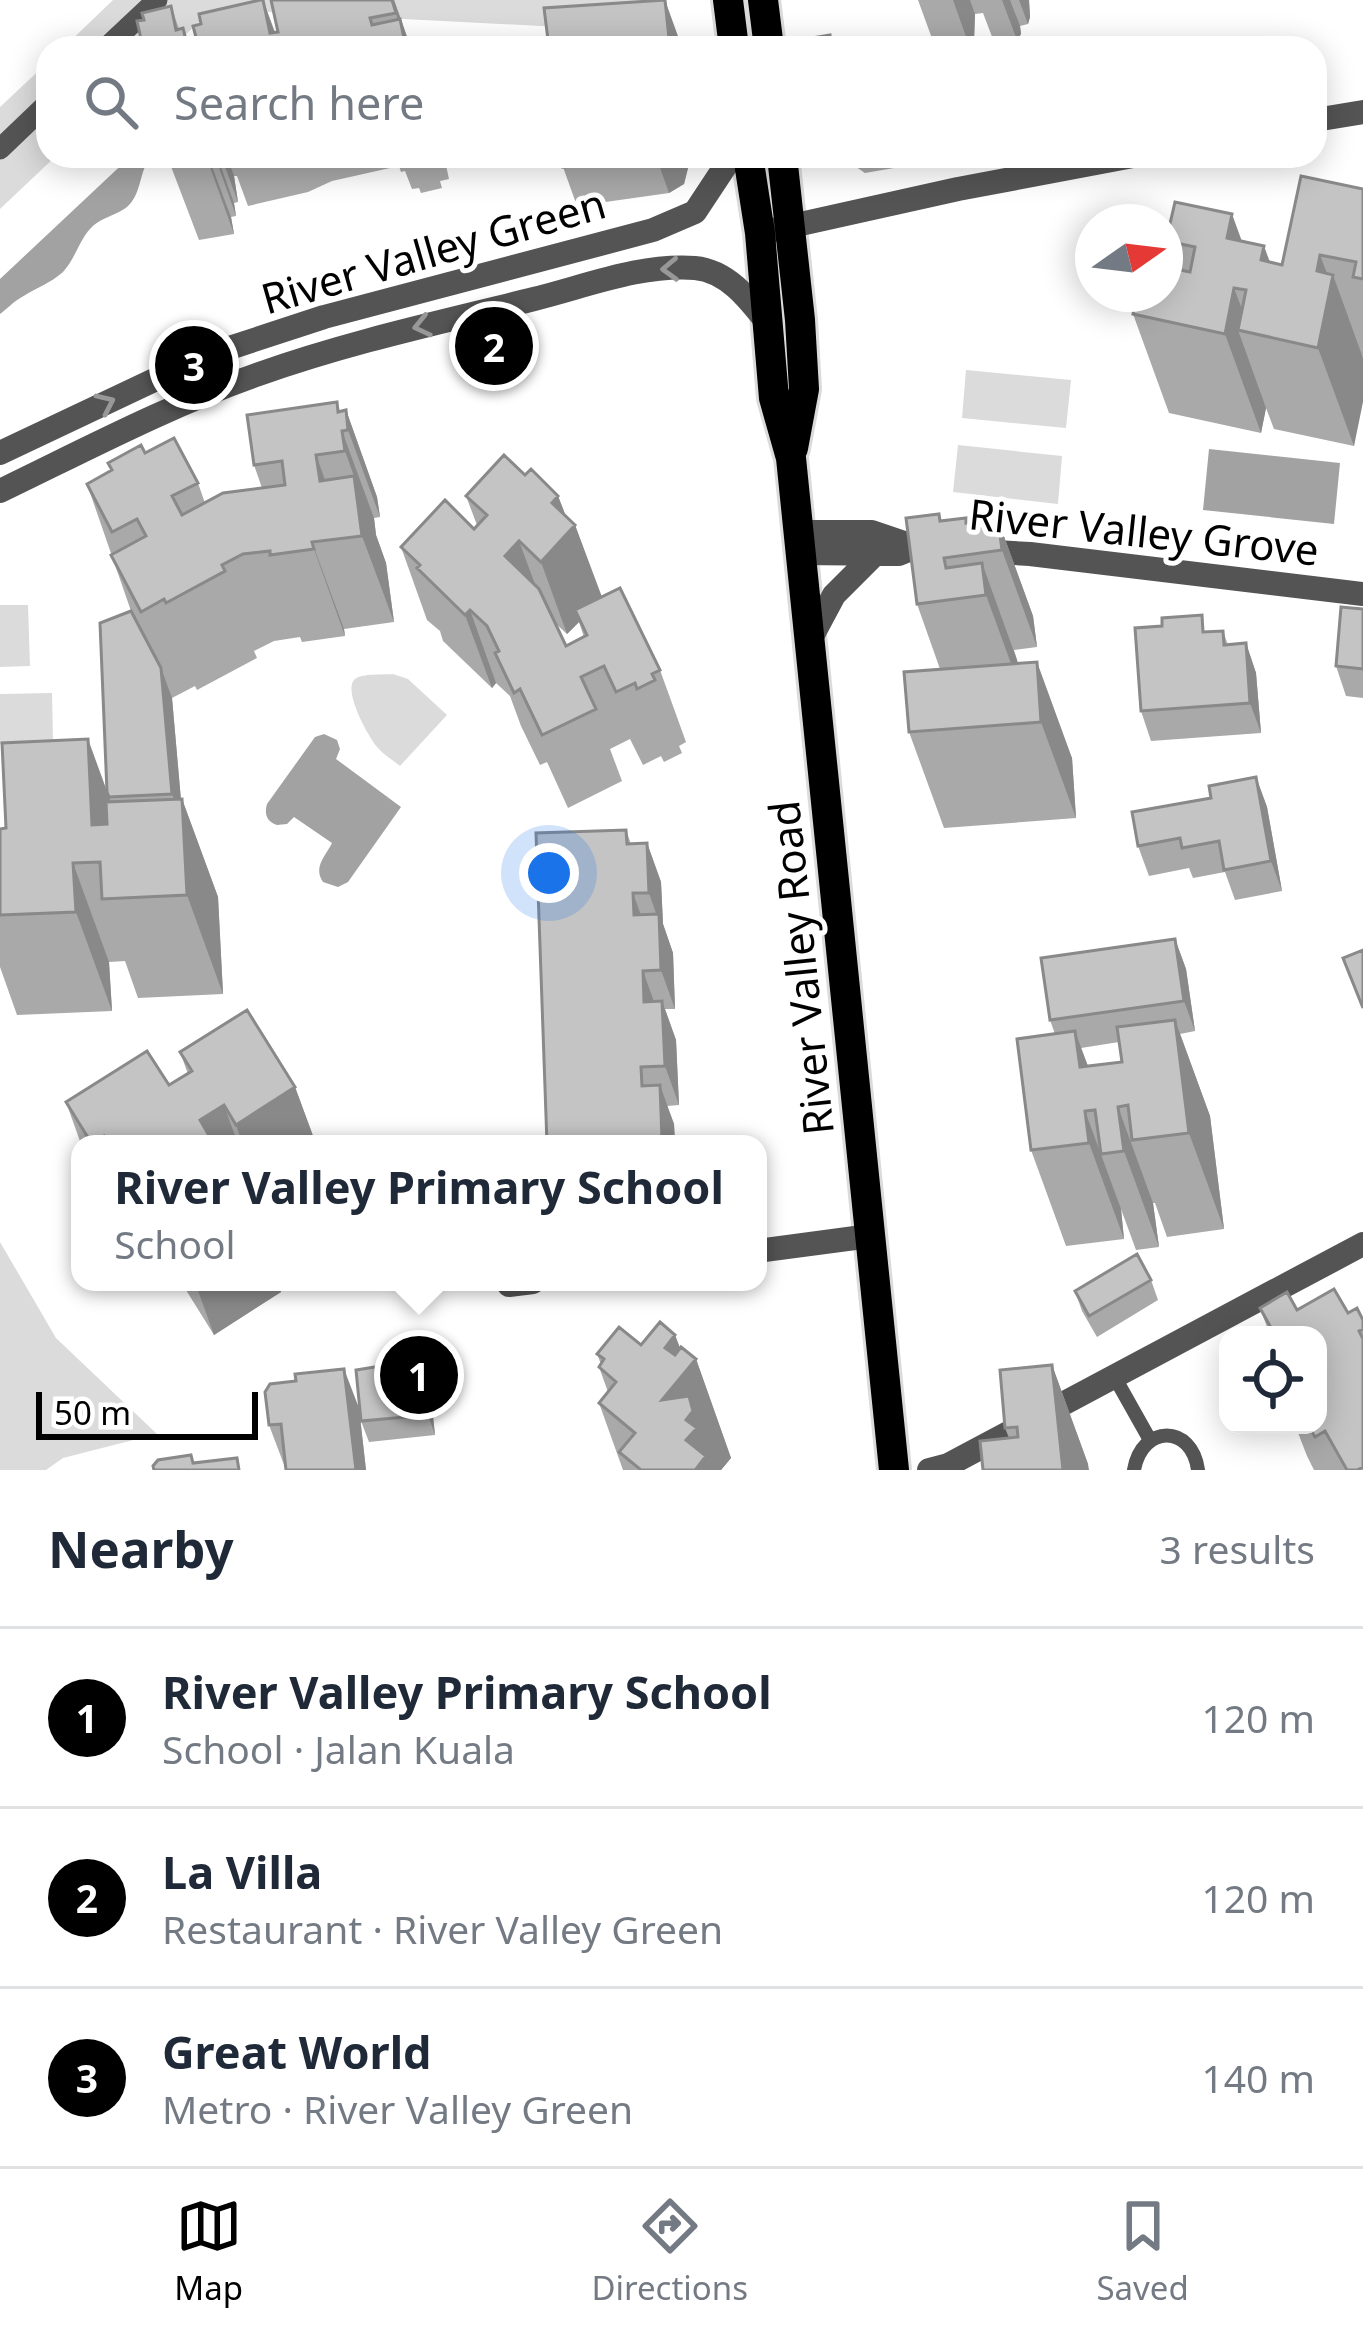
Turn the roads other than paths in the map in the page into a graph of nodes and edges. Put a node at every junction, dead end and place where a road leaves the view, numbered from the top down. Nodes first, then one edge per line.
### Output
1 (157, 0) edge
2 (728, 0) edge
3 (764, 0) edge
4 (119, 36) edge
5 (732, 36) edge
6 (768, 36) edge
7 (1363, 112) edge
8 (36, 114) edge
9 (1327, 118) edge
10 (0, 149) edge
11 (724, 168) edge
12 (752, 168) edge
13 (781, 168) edge
14 (1074, 168) edge
15 (775, 229) junction
16 (766, 321) junction
17 (0, 453) edge
18 (791, 458) junction
19 (0, 490) edge
20 (799, 543) junction
21 (916, 548) junction
22 (874, 555) junction
23 (1363, 594) edge
24 (810, 640) junction
25 (870, 1236) junction
26 (1363, 1244) edge
27 (767, 1250) edge
28 (1114, 1376) junction
29 (1150, 1440) junction
30 (894, 1470) edge
31 (929, 1470) edge
32 (1134, 1470) edge
33 (1198, 1470) edge

1 - 4 street
2 - 5 main road
3 - 6 main road
7 - 9 street
8 - 10 street
17 -> 11 street, River Valley Green
12 - 15 main road, River Valley Road
13 - 15 main road, River Valley Road
14 - 15 street
15 - 16 main road, River Valley Road
15 - 18 main road, River Valley Road
16 - 18 main road, River Valley Road
16 -> 19 street, River Valley Green
18 - 20 main road, River Valley Road
20 - 21 street, River Valley Grove
20 - 22 street, River Valley Grove
20 - 24 main road, River Valley Road
21 - 22 street, River Valley Grove
21 - 23 street, River Valley Grove
22 - 24 street
24 - 25 main road, River Valley Road
25 - 27 street
25 - 30 main road, River Valley Road
26 - 28 street
28 - 29 lane
28 - 31 street
29 - 32 lane
29 - 33 lane

